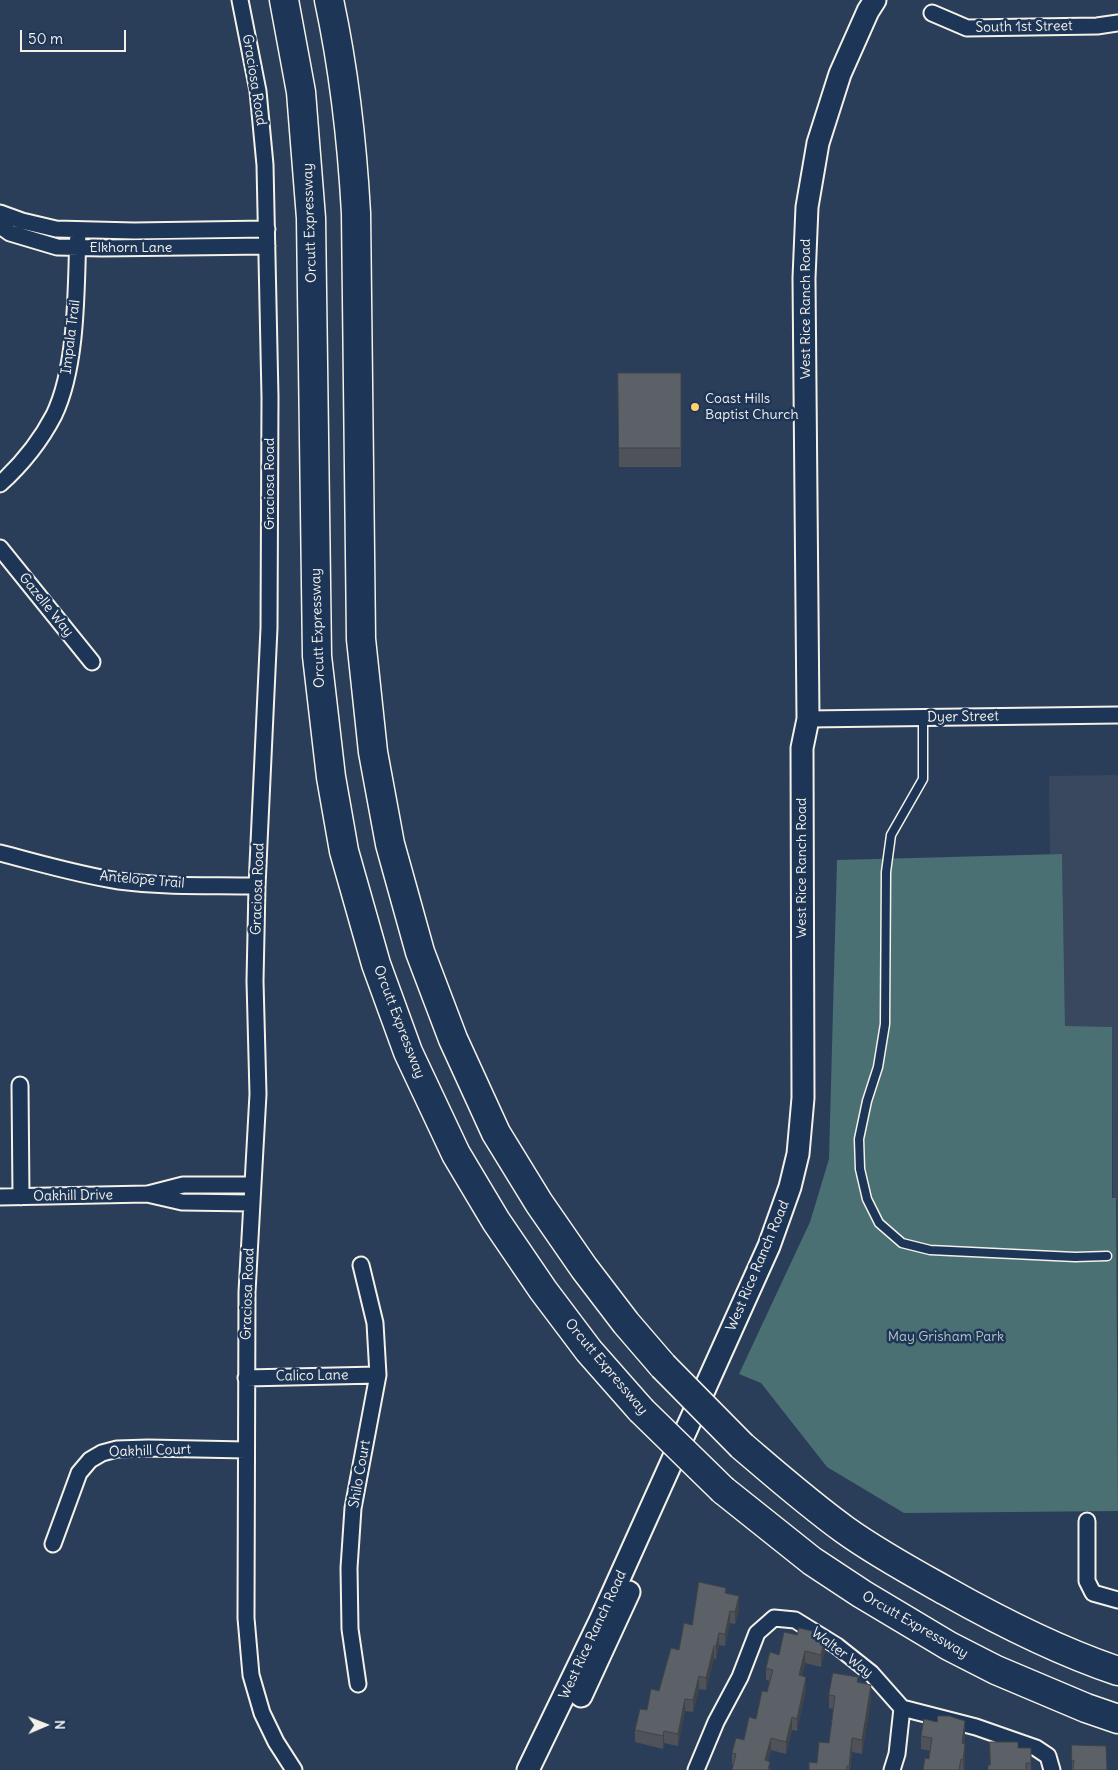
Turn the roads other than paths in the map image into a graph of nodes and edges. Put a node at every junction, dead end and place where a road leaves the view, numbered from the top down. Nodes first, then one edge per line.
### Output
1 (240, 0) edge
2 (284, 0) edge
3 (329, 0) edge
4 (874, 0) edge
5 (932, 13) dead end
6 (1118, 22) edge
7 (0, 213) edge
8 (0, 226) edge
9 (267, 229) junction
10 (78, 230) junction
11 (267, 246) junction
12 (77, 248) junction
13 (0, 484) edge
14 (0, 548) edge
15 (92, 662) dead end
16 (1118, 715) edge
17 (923, 718) junction
18 (808, 719) junction
19 (0, 853) edge
20 (257, 886) junction
21 (20, 1085) dead end
22 (253, 1184) junction
23 (147, 1194) junction
24 (0, 1197) edge
25 (21, 1197) junction
26 (252, 1202) junction
27 (1107, 1256) dead end
28 (361, 1265) dead end
29 (378, 1375) junction
30 (246, 1378) junction
31 (246, 1450) junction
32 (1086, 1521) dead end
33 (53, 1544) dead end
34 (1118, 1600) edge
35 (1118, 1671) edge
36 (358, 1684) dead end
37 (902, 1708) junction
38 (1118, 1719) edge
39 (294, 1770) edge
40 (528, 1770) edge
41 (544, 1770) edge
42 (696, 1770) edge
43 (892, 1770) edge
44 (1052, 1770) edge

1 - 9 street, Graciosa Road
2 - 38 highway, Orcutt Expressway, bridge
3 - 35 highway, bridge
4 - 18 main road, West Rice Ranch Road
5 - 6 street, South 1st Street
7 - 10 street, Elkhorn Lane
8 - 12 street, Elkhorn Lane
9 - 10 street, Elkhorn Lane
9 - 11 street, Graciosa Road
10 - 12 street, Impala Trail
11 - 12 street, Elkhorn Lane
11 - 20 street, Graciosa Road
12 - 13 street, Impala Trail
14 - 15 street, Gazelle Way
16 - 17 street, Dyer Street
17 - 18 street, Dyer Street
17 - 27 lane
18 - 40 main road, West Rice Ranch Road
18 - 41 main road, West Rice Ranch Road
19 - 20 street, Antelope Trail
20 - 22 street, Graciosa Road
21 - 25 street
22 - 23 street, Oakhill Drive
22 - 26 street, Graciosa Road
23 - 25 street, Oakhill Drive
23 - 26 street, Oakhill Drive
24 - 25 street, Oakhill Drive
26 - 30 street, Graciosa Road
28 - 29 street, Shilo Court
29 - 30 street, Calico Lane
29 - 36 street, Shilo Court
30 - 31 street, Graciosa Road
31 - 33 street, Oakhill Court
31 - 39 street, Graciosa Road
32 - 34 street
37 - 42 street, Walter Way
37 - 43 street
37 - 44 street

